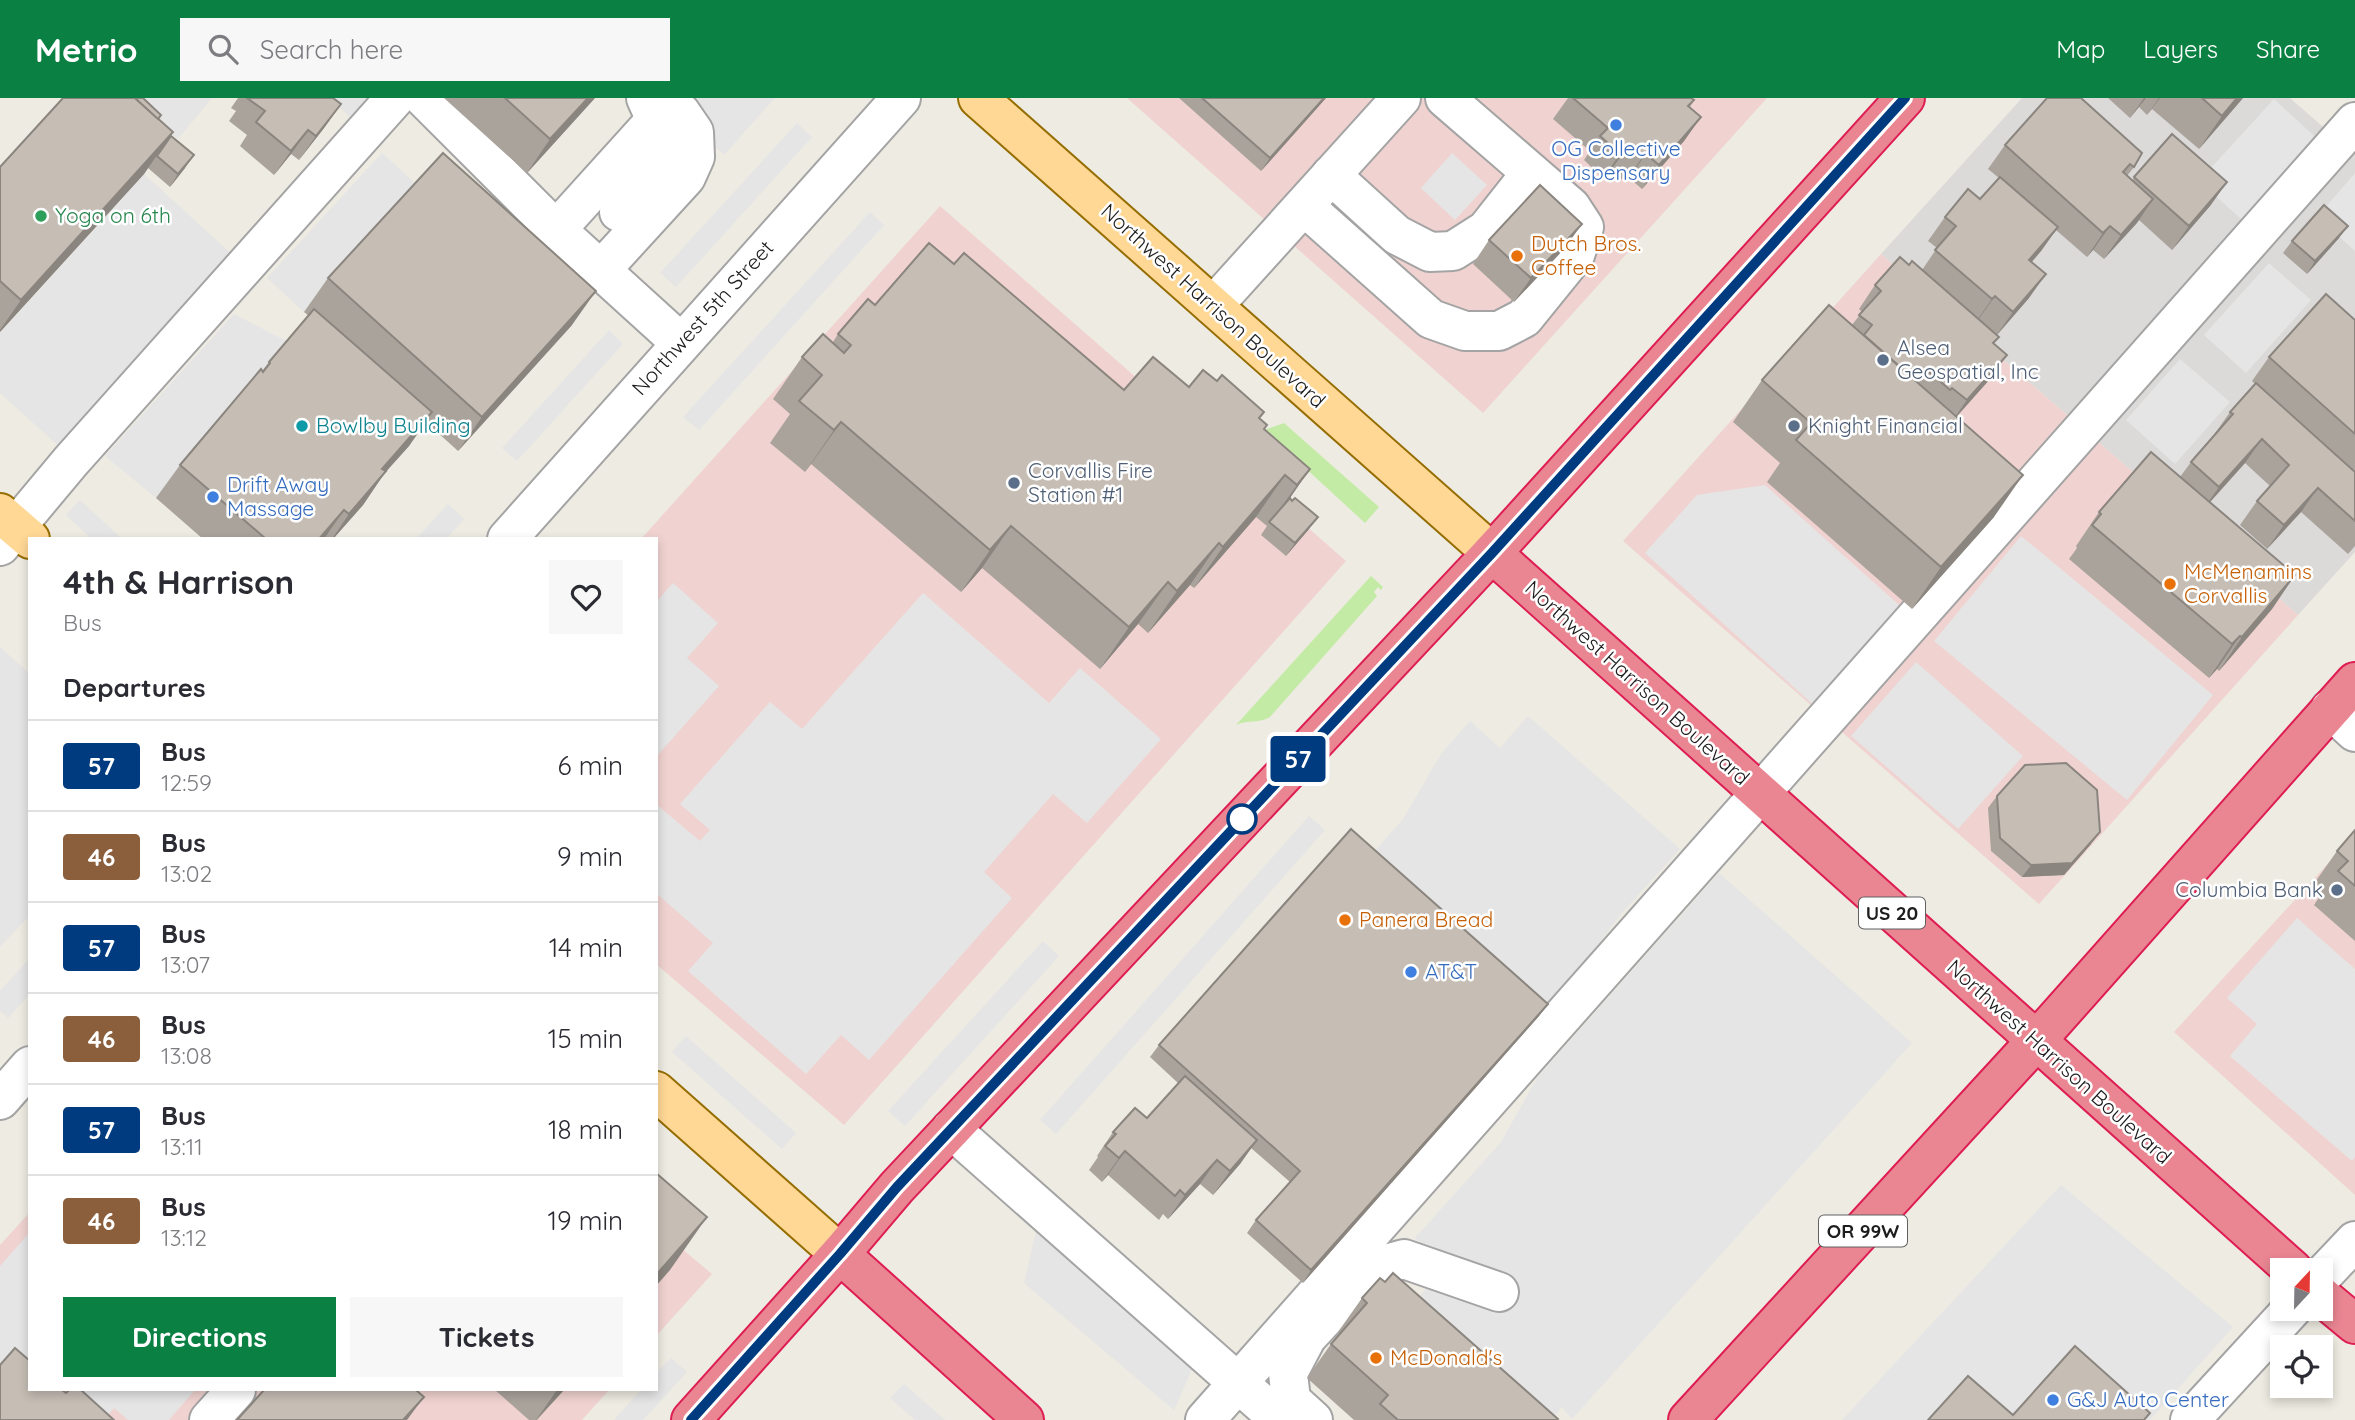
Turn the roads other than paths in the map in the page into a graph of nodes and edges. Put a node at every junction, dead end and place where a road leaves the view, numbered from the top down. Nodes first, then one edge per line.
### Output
1 (395, 98) edge
2 (424, 98) edge
3 (901, 98) edge
4 (978, 98) edge
5 (1401, 98) edge
6 (1445, 98) edge
7 (1905, 98) edge
8 (662, 104) edge
9 (2355, 122) edge
10 (1531, 173) junction
11 (1331, 175) junction
12 (1304, 206) junction
13 (573, 244) junction
14 (1213, 306) junction
15 (681, 343) junction
16 (12, 532) edge
17 (509, 537) edge
18 (1492, 553) junction
19 (2347, 708) edge
20 (1760, 794) junction
21 (2036, 1041) junction
22 (28, 1068) edge
23 (658, 1093) edge
24 (0, 1100) edge
25 (951, 1129) junction
26 (2355, 1241) edge
27 (840, 1254) junction
28 (2280, 1258) edge
29 (2333, 1264) edge
30 (1499, 1292) dead end
31 (2333, 1306) edge
32 (2281, 1321) edge
33 (2355, 1324) edge
34 (1238, 1382) junction
35 (235, 1391) edge
36 (209, 1420) edge
37 (691, 1420) edge
38 (1024, 1420) edge
39 (1205, 1420) edge
40 (1280, 1420) edge
41 (1313, 1420) edge
42 (1688, 1420) edge
43 (2190, 1420) edge

1 - 16 street
2 - 13 street
3 - 15 street, Northwest 5th Street
4 - 14 main road, Northwest Harrison Boulevard
5 - 11 street
6 - 10 street
7 - 18 highway
8 - 13 street
8 - 13 street
9 - 20 street
10 - 11 street
10 - 12 street
11 - 12 street
12 - 14 street
13 - 15 street
14 - 18 main road, Northwest Harrison Boulevard
15 - 17 street, Northwest 5th Street
18 - 20 highway, Northwest Harrison Boulevard / US 20
18 - 25 highway
19 - 21 highway, OR 99W
20 - 21 highway, Northwest Harrison Boulevard / US 20
20 - 34 street
21 - 28 highway, Northwest Harrison Boulevard / US 20
21 - 42 highway, OR 99W
22 - 24 street
23 - 27 main road
25 - 27 highway
25 - 34 street
26 - 29 street
27 - 37 highway
27 - 38 highway
30 - 41 street
31 - 33 highway
32 - 43 street
34 - 39 street
34 - 40 street
35 - 36 street

